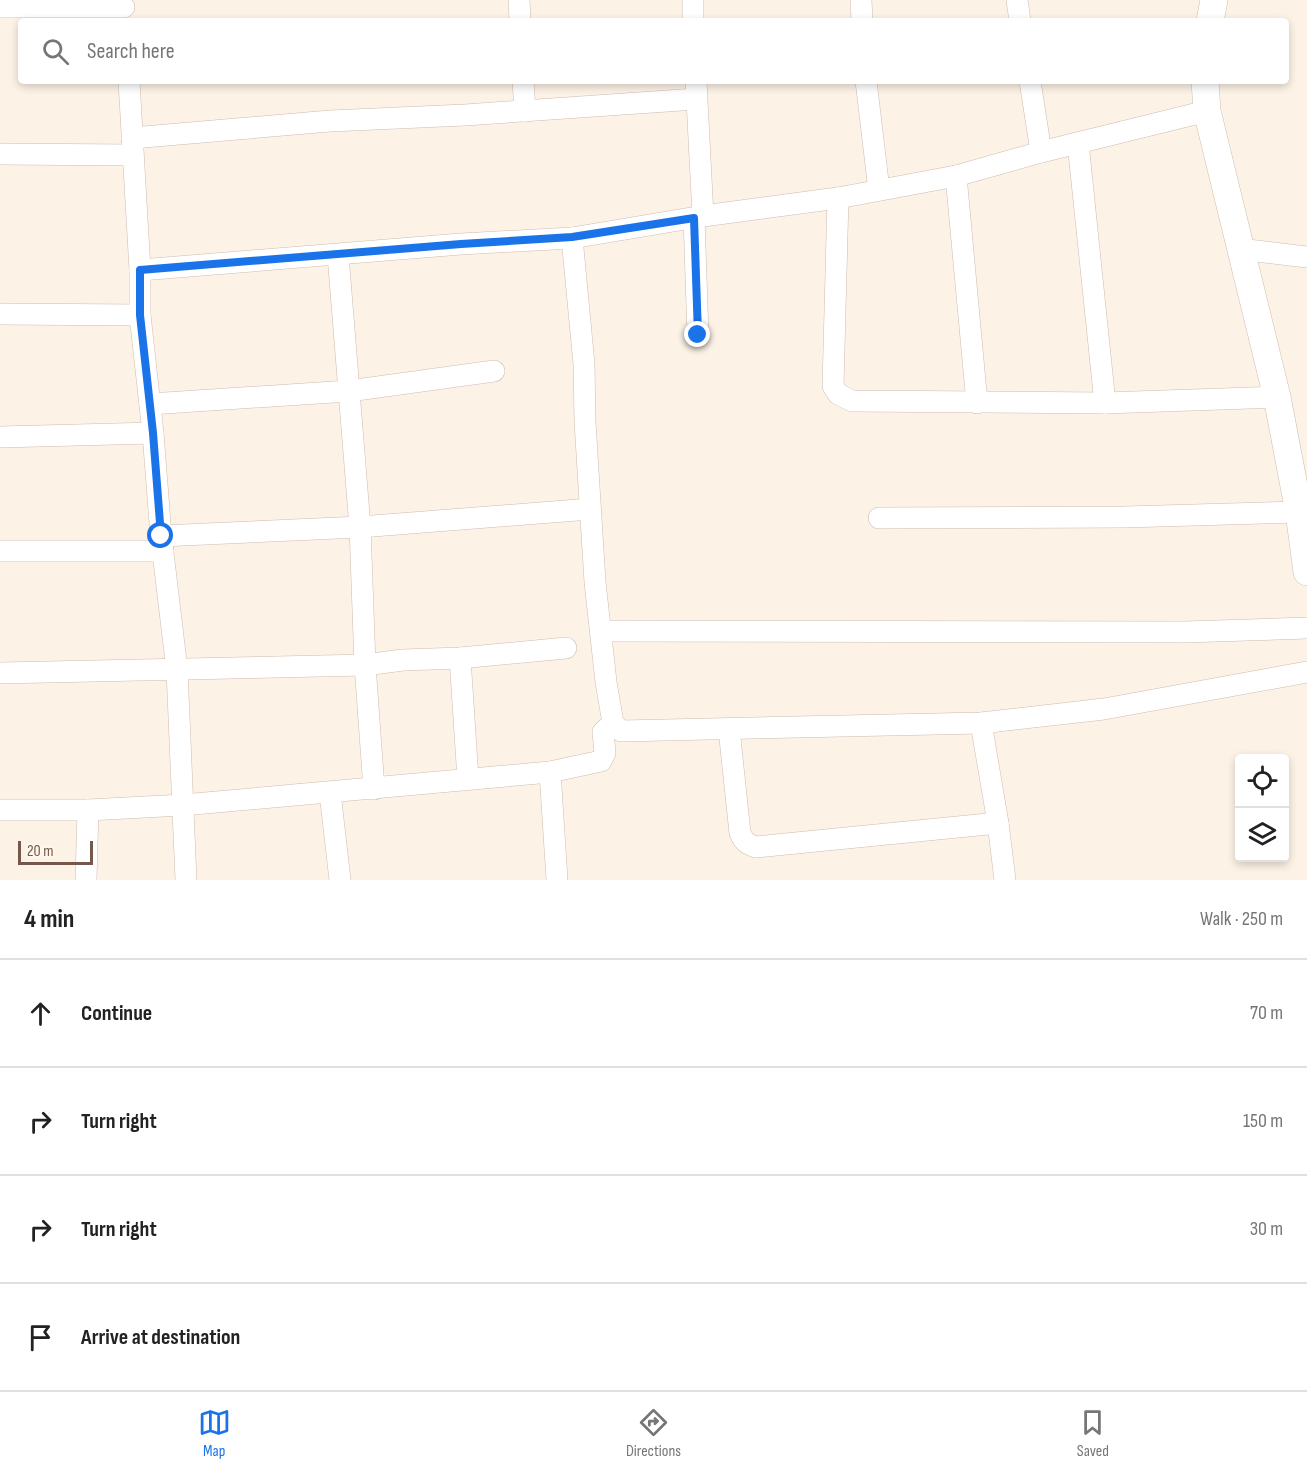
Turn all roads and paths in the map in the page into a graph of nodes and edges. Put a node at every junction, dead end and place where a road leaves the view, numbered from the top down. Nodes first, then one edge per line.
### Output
1 (519, 0) edge
2 (693, 0) edge
3 (861, 0) edge
4 (1017, 0) edge
5 (1214, 0) edge
6 (0, 7) edge
7 (124, 9) edge
8 (520, 18) edge
9 (693, 18) edge
10 (862, 18) edge
11 (1020, 18) edge
12 (1211, 18) edge
13 (129, 84) edge
14 (523, 84) edge
15 (866, 84) edge
16 (1030, 84) edge
17 (1205, 84) edge
18 (696, 90) edge
19 (525, 111) junction
20 (1207, 111) junction
21 (1078, 143) junction
22 (132, 146) junction
23 (1041, 152) junction
24 (0, 154) edge
25 (956, 176) junction
26 (879, 190) junction
27 (838, 198) junction
28 (699, 217) junction
29 (572, 237) junction
30 (1239, 249) junction
31 (338, 255) junction
32 (1307, 258) edge
33 (140, 270) junction
34 (0, 314) edge
35 (140, 315) junction
36 (698, 335) dead end
37 (494, 371) dead end
38 (349, 391) junction
39 (1277, 397) junction
40 (977, 403) junction
41 (1106, 403) junction
42 (150, 404) junction
43 (153, 433) junction
44 (0, 437) edge
45 (590, 509) junction
46 (1299, 512) junction
47 (879, 518) dead end
48 (360, 527) junction
49 (162, 543) junction
50 (0, 551) edge
51 (1307, 572) edge
52 (1307, 627) edge
53 (601, 632) junction
54 (566, 648) dead end
55 (460, 658) junction
56 (365, 664) junction
57 (177, 670) junction
58 (1307, 672) edge
59 (0, 673) edge
60 (613, 723) junction
61 (981, 723) junction
62 (729, 729) junction
63 (550, 772) junction
64 (468, 778) junction
65 (374, 789) junction
66 (330, 793) junction
67 (183, 806) junction
68 (0, 810) edge
69 (88, 810) junction
70 (998, 823) junction
71 (86, 880) edge
72 (186, 880) edge
73 (340, 880) edge
74 (557, 880) edge
75 (1005, 880) edge

1 - 8 street
2 - 9 street
3 - 10 street
4 - 11 street
5 - 12 street
6 - 7 street
13 - 22 street
14 - 19 street
15 - 26 street
16 - 23 street
17 - 20 street
18 - 19 street
18 - 28 street
19 - 22 street
20 - 21 street
20 - 30 street
21 - 23 street
21 - 41 street
22 - 24 street
22 - 33 street
23 - 25 street
25 - 26 street
25 - 40 street
26 - 27 street
27 - 28 street
27 - 40 street
28 - 29 street
28 - 36 street
29 - 31 street
29 - 45 street
30 - 32 street
30 - 39 street
31 - 33 street
31 - 38 street
33 - 35 street
34 - 35 street
35 - 42 street
37 - 38 street
38 - 42 street
38 - 48 street
39 - 41 street
39 - 46 street
40 - 41 street
42 - 43 street
43 - 44 street
43 - 49 street
45 - 48 street
45 - 53 street
46 - 47 street
46 - 51 street
48 - 49 street
48 - 56 street
49 - 50 street
49 - 57 street
52 - 53 street
53 - 60 street
54 - 55 street
55 - 56 street
55 - 64 street
56 - 57 street
56 - 65 street
57 - 59 street
57 - 67 street
58 - 61 street
60 - 62 street
60 - 63 street
61 - 62 street
61 - 70 street
62 - 70 street
63 - 64 street
63 - 74 street
64 - 65 street
65 - 66 street
66 - 67 street
66 - 73 street
67 - 69 street
67 - 72 street
68 - 69 street
69 - 71 street
70 - 75 street

